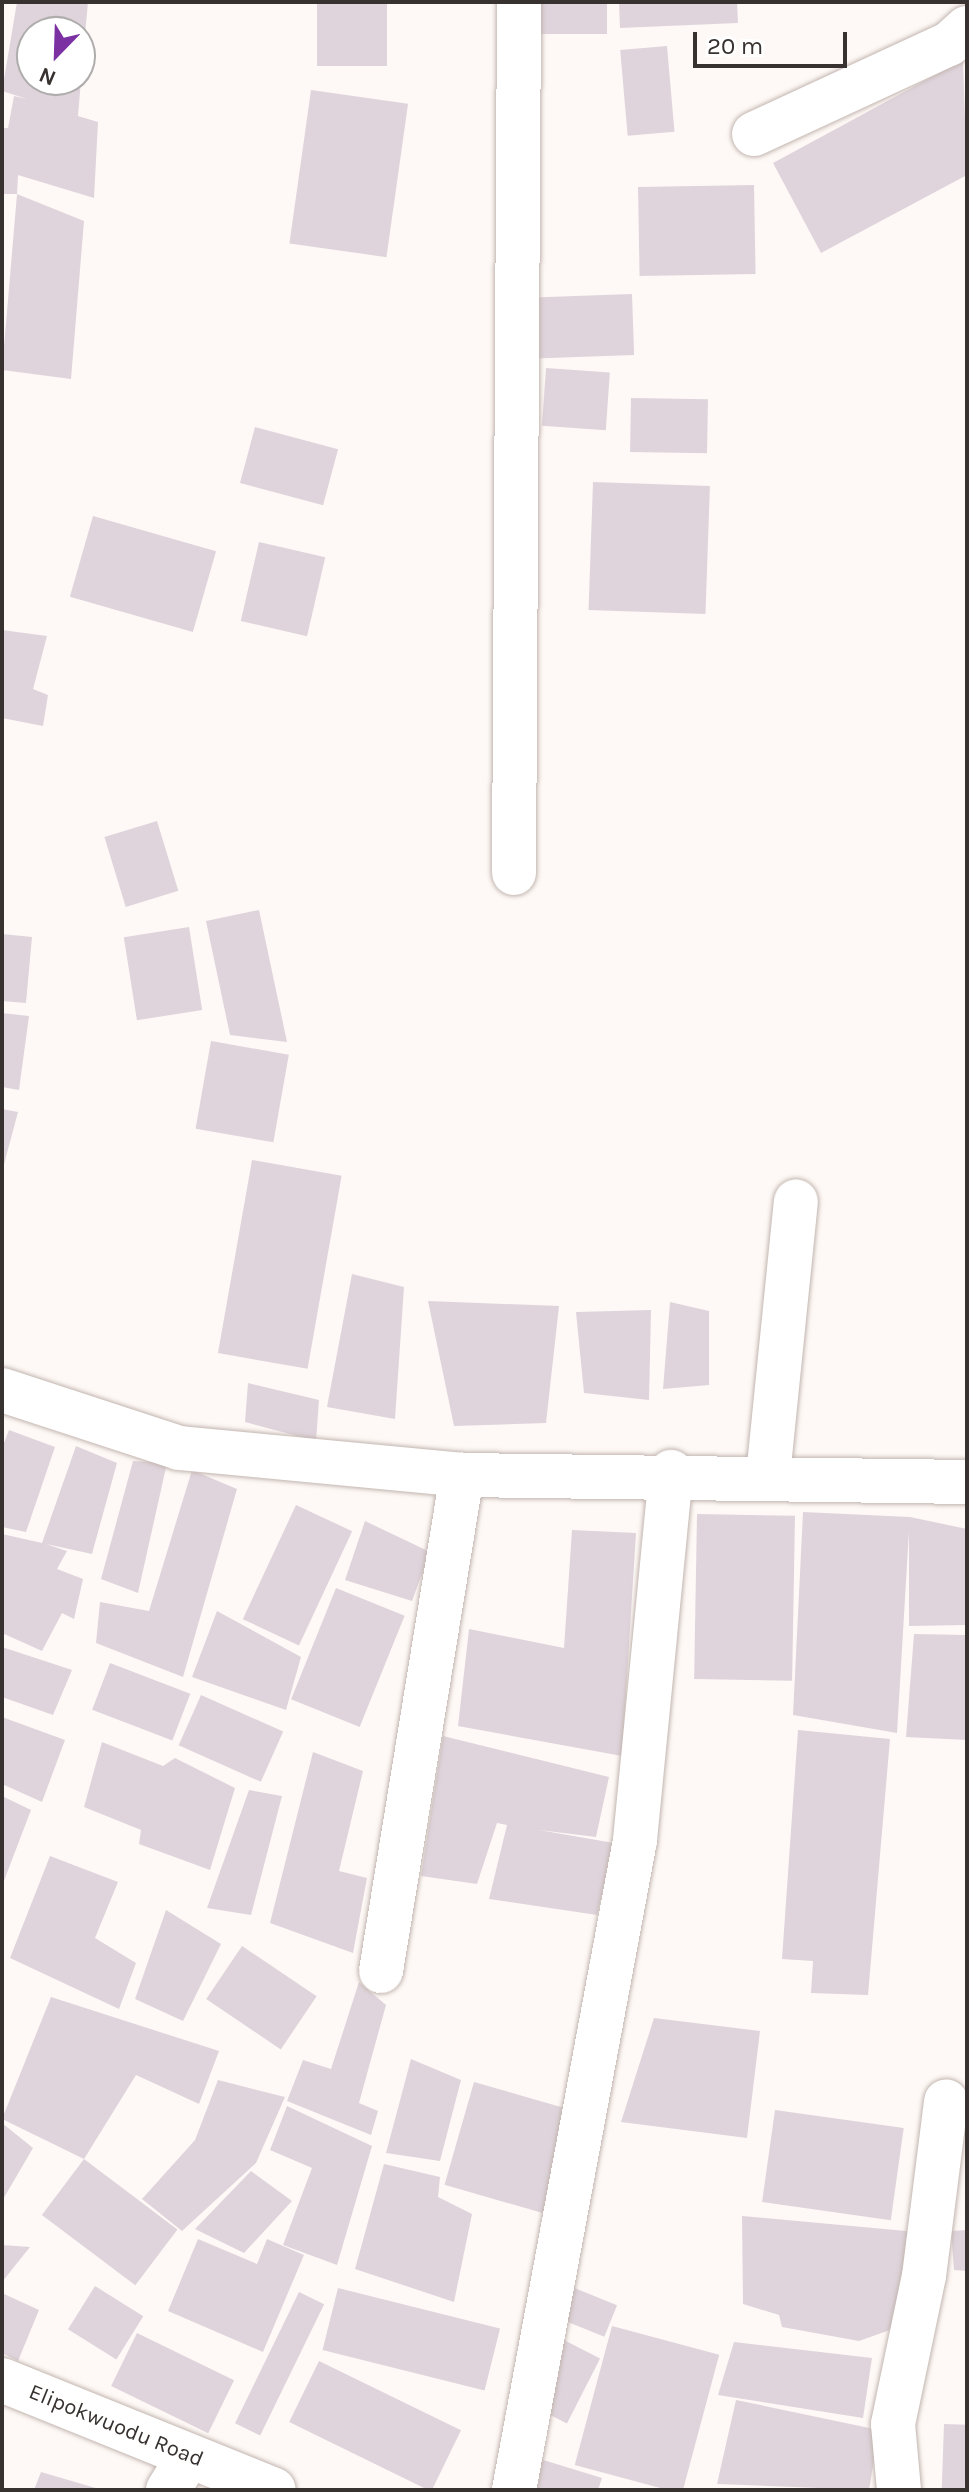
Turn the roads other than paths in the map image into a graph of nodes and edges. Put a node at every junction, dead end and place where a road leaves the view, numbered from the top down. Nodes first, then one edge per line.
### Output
1 (519, 2) edge
2 (967, 28) edge
3 (754, 134) dead end
4 (514, 873) dead end
5 (796, 1201) dead end
6 (2, 1390) edge
7 (671, 1472) junction
8 (462, 1475) junction
9 (768, 1476) junction
10 (967, 1482) edge
11 (381, 1971) dead end
12 (946, 2101) dead end
13 (2, 2380) edge
14 (178, 2473) edge
15 (274, 2490) edge
16 (514, 2490) edge
17 (899, 2490) edge

1 - 4 street
2 - 3 street
5 - 9 street
6 - 8 street
7 - 8 street
7 - 9 street
7 - 16 street
8 - 11 street
9 - 10 street
12 - 17 street
13 - 14 street, Elipokwuodu Road
14 - 15 street, Elipokwuodu Road

